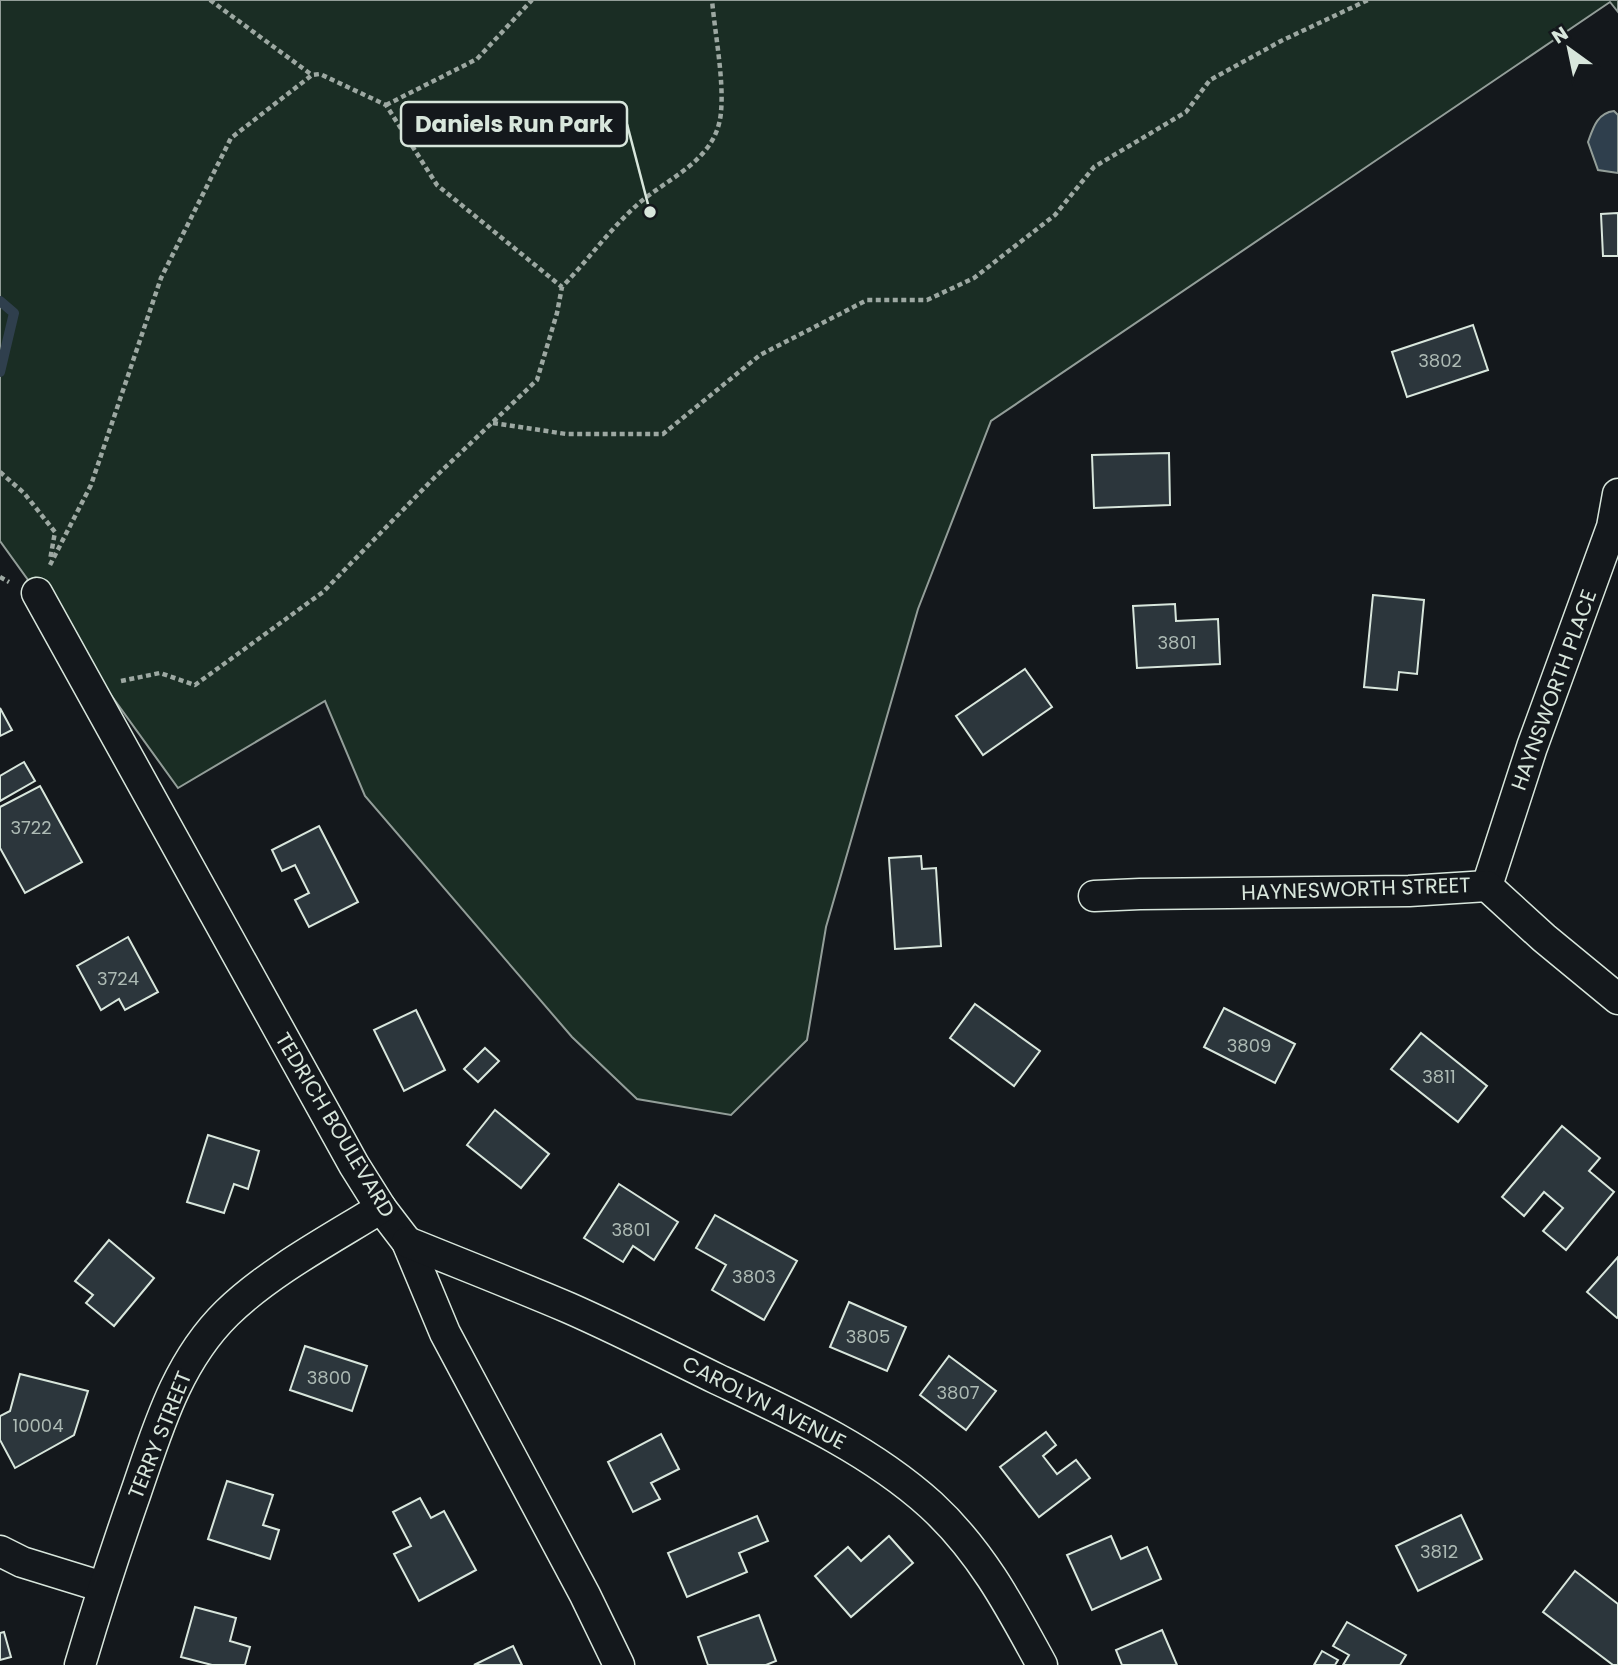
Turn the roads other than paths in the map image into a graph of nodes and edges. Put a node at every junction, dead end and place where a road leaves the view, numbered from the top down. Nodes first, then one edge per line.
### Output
1 (1618, 494) edge
2 (37, 593) road end
3 (1487, 886) junction
4 (1094, 896) dead end
5 (1618, 999) edge
6 (381, 1208) junction
7 (407, 1242) junction
8 (0, 1551) edge
9 (103, 1587) junction
10 (80, 1665) edge
11 (619, 1665) edge
12 (1042, 1665) edge

1 - 3 street, HAYNSWORTH PLACE
2 - 6 street, TEDRICH BOULEVARD
3 - 4 street, HAYNESWORTH STREET
3 - 5 street, HAYNESWORTH STREET
6 - 7 street, TEDRICH BOULEVARD
6 - 9 street, TERRY STREET
7 - 11 street, TEDRICH BOULEVARD
7 - 12 street, CAROLYN AVENUE
8 - 9 street
9 - 10 street, TERRY STREET

